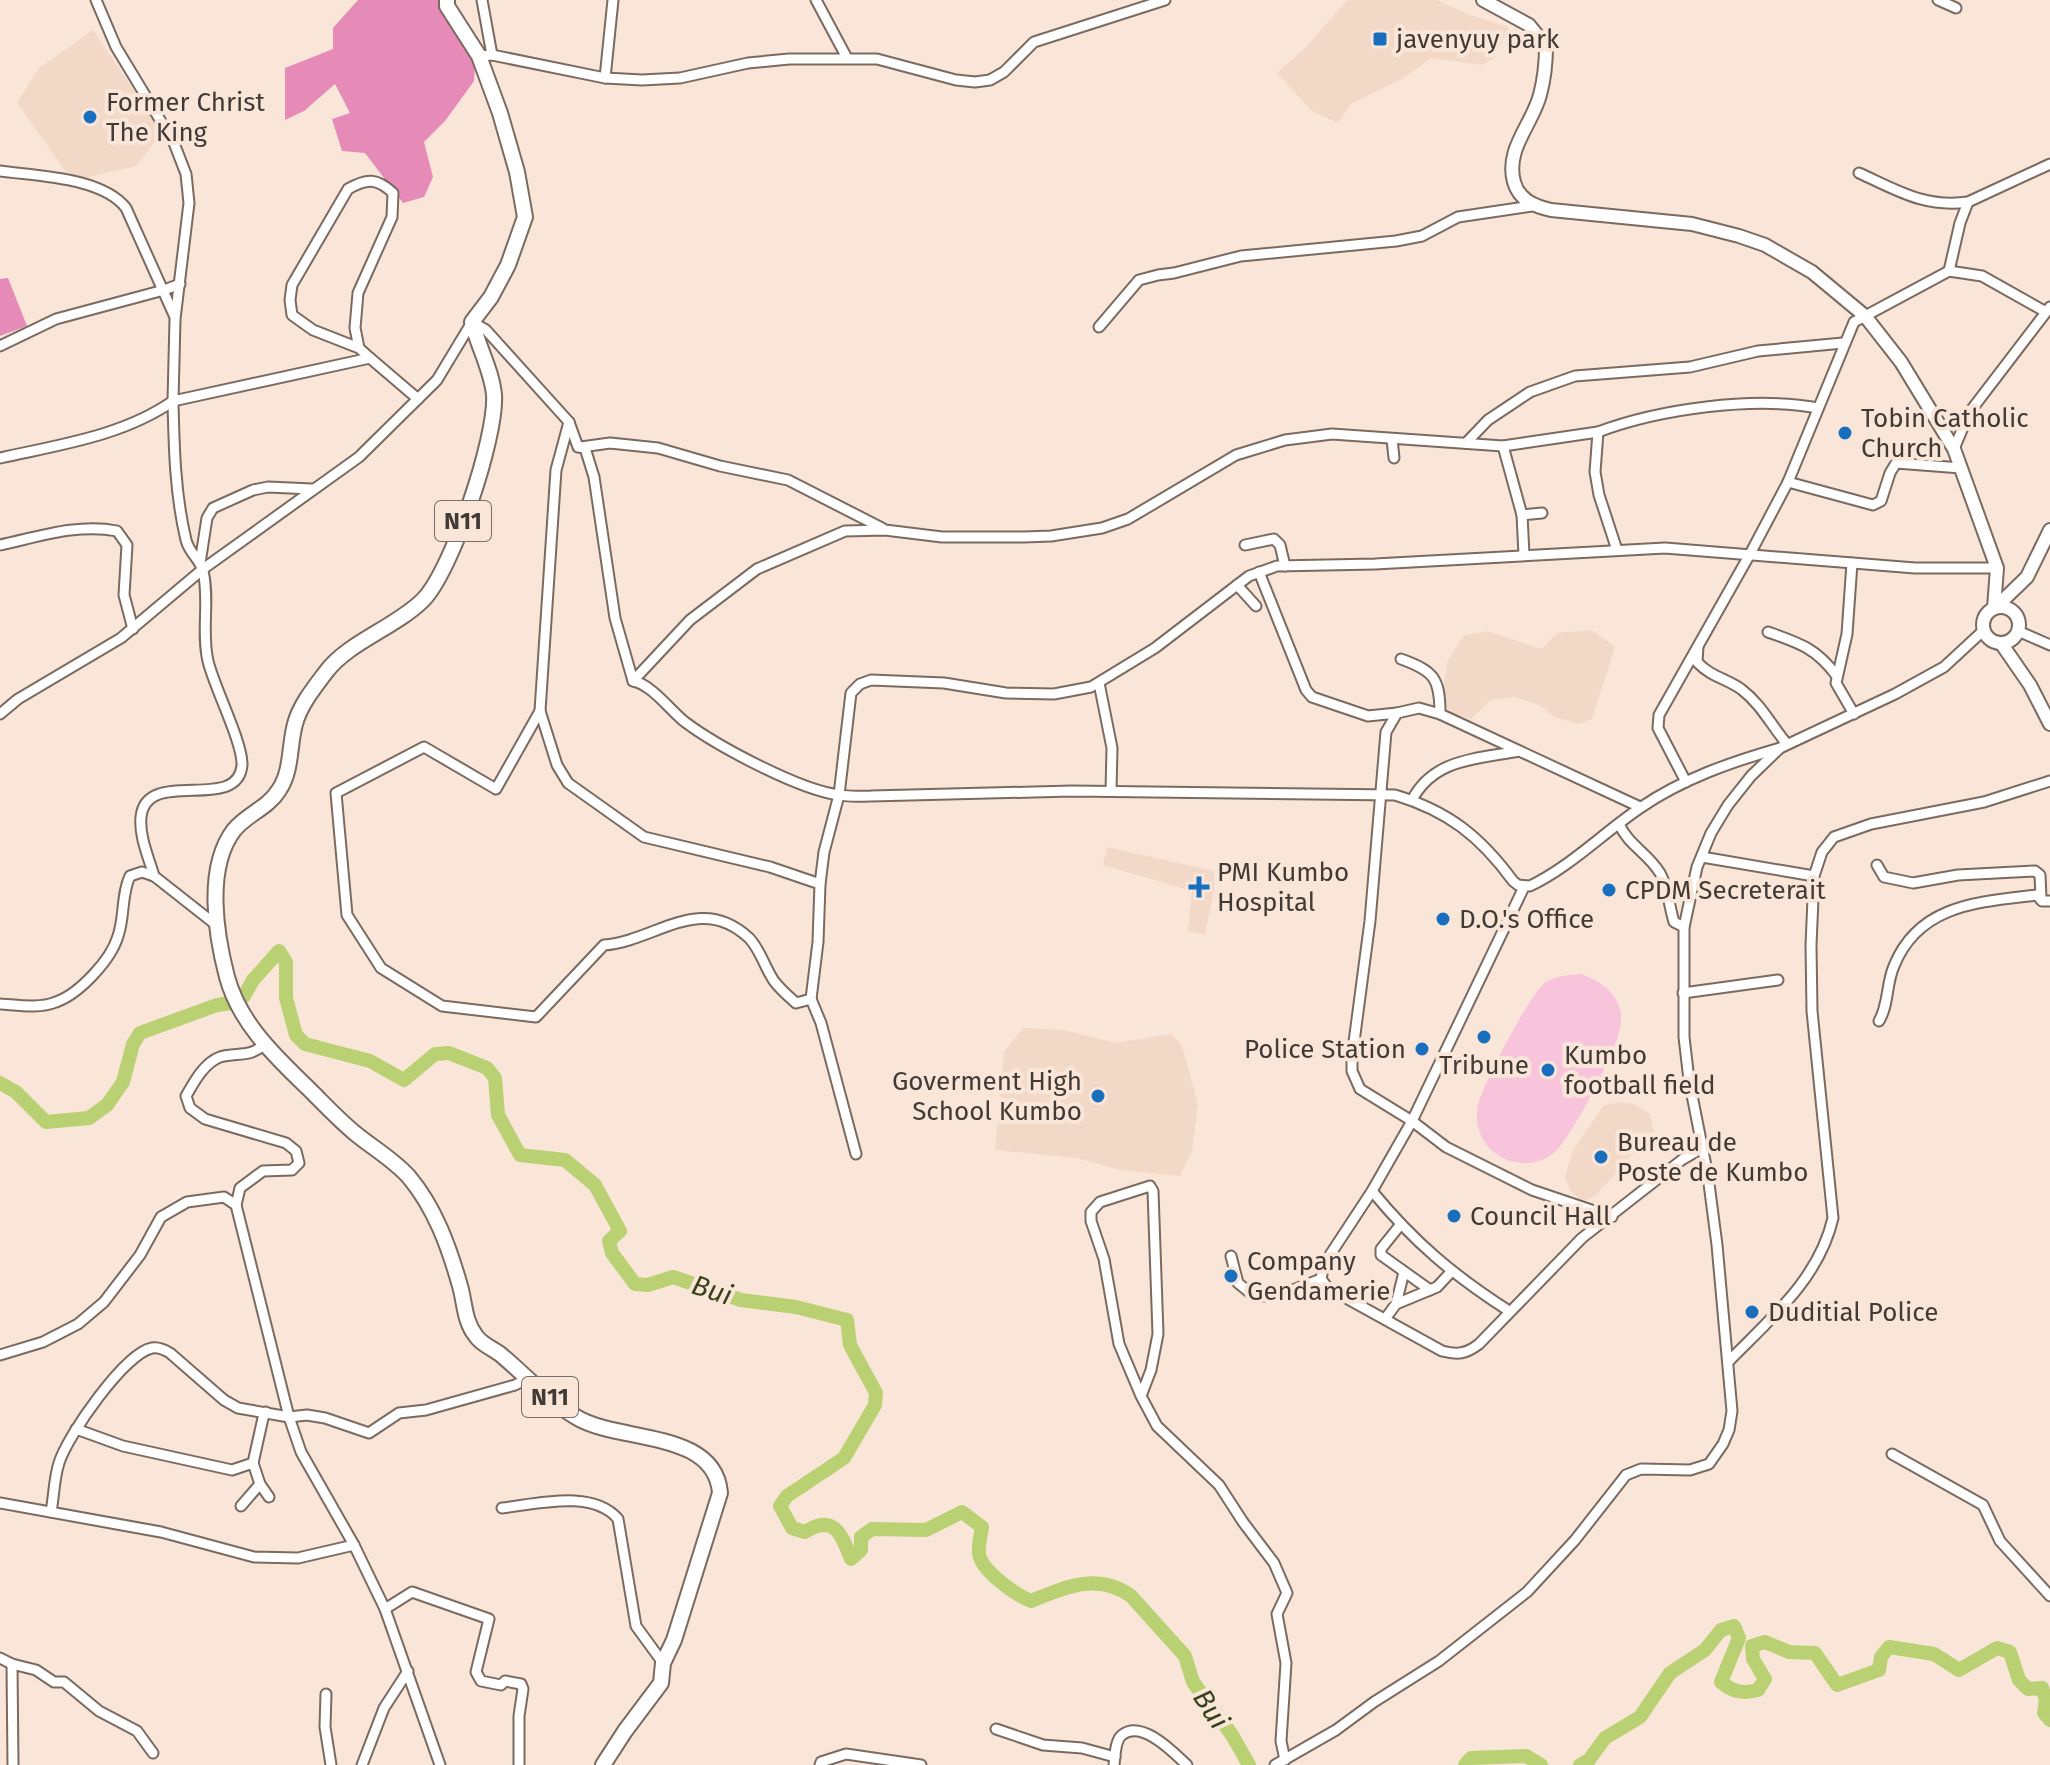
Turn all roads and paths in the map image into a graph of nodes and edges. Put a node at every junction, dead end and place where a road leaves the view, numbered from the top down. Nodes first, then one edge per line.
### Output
1 (96, 0) edge
2 (447, 0) edge
3 (482, 0) edge
4 (613, 0) edge
5 (816, 0) edge
6 (1165, 0) edge
7 (1483, 0) edge
8 (1938, 0) edge
9 (1956, 8) dead end
10 (485, 56) junction
11 (847, 58) junction
12 (605, 78) junction
13 (2050, 164) edge
14 (0, 171) edge
15 (1859, 173) dead end
16 (1968, 202) junction
17 (1532, 206) junction
18 (1949, 271) junction
19 (180, 284) junction
20 (164, 290) junction
21 (2048, 310) edge
22 (1865, 316) junction
23 (175, 319) junction
24 (472, 322) junction
25 (1099, 327) dead end
26 (1843, 343) junction
27 (0, 346) edge
28 (359, 348) junction
29 (370, 358) junction
30 (418, 399) junction
31 (173, 401) junction
32 (1818, 408) junction
33 (569, 422) junction
34 (1598, 432) junction
35 (1392, 439) junction
36 (1466, 443) junction
37 (1503, 446) junction
38 (578, 447) junction
39 (1954, 449) junction
40 (0, 458) edge
41 (1394, 458) dead end
42 (1961, 468) junction
43 (1788, 482) junction
44 (313, 489) junction
45 (1542, 513) dead end
46 (1522, 515) junction
47 (885, 530) junction
48 (2050, 530) edge
49 (0, 545) edge
50 (1245, 545) dead end
51 (1617, 550) junction
52 (1750, 554) junction
53 (1524, 555) junction
54 (1852, 563) junction
55 (201, 566) junction
56 (1285, 566) junction
57 (1997, 568) junction
58 (1259, 572) junction
59 (1237, 585) junction
60 (1256, 606) dead end
61 (1995, 608) junction
62 (133, 629) junction
63 (1984, 630) junction
64 (2018, 631) junction
65 (1768, 632) dead end
66 (2001, 643) junction
67 (1698, 645) junction
68 (2050, 645) edge
69 (1401, 659) dead end
70 (1836, 675) junction
71 (633, 681) junction
72 (1099, 683) junction
73 (540, 711) junction
74 (1397, 713) junction
75 (0, 714) edge
76 (1440, 714) junction
77 (1854, 714) junction
78 (1368, 716) junction
79 (2050, 724) edge
80 (1386, 732) junction
81 (1783, 746) junction
82 (1519, 751) junction
83 (2050, 781) edge
84 (1686, 782) junction
85 (1111, 791) junction
86 (1380, 793) junction
87 (839, 795) junction
88 (1412, 800) junction
89 (1640, 807) junction
90 (1619, 824) junction
91 (1605, 836) junction
92 (1626, 840) junction
93 (1702, 857) junction
94 (1877, 865) dead end
95 (154, 876) junction
96 (1814, 876) junction
97 (820, 884) junction
98 (1524, 887) junction
99 (2046, 901) edge
100 (215, 924) junction
101 (1684, 927) junction
102 (1778, 980) dead end
103 (1683, 993) junction
104 (811, 999) junction
105 (0, 1004) edge
106 (1879, 1021) dead end
107 (263, 1045) junction
108 (1412, 1121) junction
109 (1702, 1148) junction
110 (856, 1154) dead end
111 (240, 1188) junction
112 (1372, 1191) junction
113 (224, 1197) junction
114 (236, 1205) junction
115 (1612, 1217) junction
116 (1401, 1224) junction
117 (1231, 1256) dead end
118 (1404, 1272) junction
119 (1451, 1272) junction
120 (1321, 1279) junction
121 (1430, 1290) junction
122 (1396, 1304) junction
123 (1509, 1311) junction
124 (1385, 1319) junction
125 (0, 1355) edge
126 (1728, 1362) junction
127 (527, 1379) junction
128 (1141, 1396) junction
129 (266, 1412) junction
130 (289, 1417) junction
131 (76, 1429) junction
132 (1892, 1454) dead end
133 (253, 1463) junction
134 (260, 1484) junction
135 (269, 1497) dead end
136 (0, 1503) edge
137 (241, 1506) dead end
138 (502, 1508) dead end
139 (51, 1512) junction
140 (354, 1545) junction
141 (2050, 1596) edge
142 (385, 1609) junction
143 (0, 1658) edge
144 (663, 1663) junction
145 (12, 1664) junction
146 (408, 1671) junction
147 (326, 1694) dead end
148 (996, 1729) dead end
149 (153, 1753) dead end
150 (1285, 1760) junction
151 (1114, 1761) edge
152 (521, 1762) edge
153 (13, 1765) edge
154 (331, 1765) edge
155 (362, 1765) edge
156 (440, 1765) edge
157 (603, 1765) edge
158 (820, 1765) edge
159 (921, 1765) edge
160 (1187, 1765) edge
161 (1275, 1765) edge

1 - 19 street
2 - 10 highway
3 - 10 street
4 - 12 street
5 - 11 street
6 - 11 street
7 - 17 main road
8 - 9 street
10 - 12 street
10 - 24 highway
11 - 12 street
13 - 16 street
14 - 20 street
15 - 16 street
16 - 18 street
17 - 22 main road
17 - 25 street
18 - 21 street
18 - 22 street
19 - 20 street
19 - 23 street
20 - 23 street
20 - 27 street
21 - 39 street
22 - 26 street
22 - 39 main road
23 - 31 street
24 - 30 street
24 - 33 street
24 - 100 highway, N11
26 - 32 street
26 - 36 street
28 - 28 street
28 - 29 street
29 - 30 street
29 - 31 street
30 - 44 street
31 - 40 street
31 - 55 street
32 - 34 street
32 - 43 street
33 - 38 street
33 - 73 street
34 - 37 street
34 - 51 street
35 - 36 street
35 - 41 street
35 - 47 street
36 - 37 street
37 - 46 street
38 - 47 street
38 - 71 street
39 - 42 main road
42 - 43 street
42 - 57 main road
43 - 52 street
44 - 55 street
44 - 55 street
45 - 46 street
46 - 53 street
47 - 71 street
48 - 61 main road
49 - 62 street
50 - 56 street
51 - 52 street
51 - 53 street
52 - 54 street
52 - 67 street
53 - 56 street
54 - 57 street
54 - 70 street
55 - 62 street
55 - 95 street
56 - 58 street
57 - 61 main road
58 - 59 street
58 - 78 street
59 - 60 street
59 - 72 street
61 - 63 main road
61 - 64 main road
62 - 75 street
63 - 66 main road
63 - 77 street
64 - 66 main road
64 - 68 street
65 - 70 street
66 - 79 main road
67 - 81 street
67 - 84 street
69 - 76 street
70 - 77 street
71 - 87 street
72 - 85 street
72 - 87 street
73 - 97 street
73 - 104 street
74 - 76 street
74 - 78 street
74 - 80 street
76 - 82 street
77 - 81 street
78 - 80 street
80 - 86 street
81 - 84 street
81 - 93 street
82 - 88 street
82 - 89 street
83 - 96 street
84 - 89 street
85 - 86 street
85 - 87 street
86 - 88 street
86 - 108 street
87 - 97 street
88 - 98 street
89 - 90 street
90 - 91 street
90 - 92 street
91 - 92 street
91 - 98 street
92 - 101 street
93 - 96 street
93 - 101 street
94 - 99 street
95 - 100 street
95 - 105 street
96 - 126 street
97 - 104 street
98 - 108 street
99 - 106 street
100 - 107 highway, N11
101 - 103 street
102 - 103 street
103 - 109 street
104 - 110 street
107 - 111 street
107 - 127 highway, N11
108 - 112 street
108 - 115 street
109 - 115 street
109 - 126 street
111 - 113 street
111 - 114 street
112 - 116 street
112 - 120 street
113 - 114 street
113 - 125 street
114 - 130 street
115 - 123 street
116 - 118 street
116 - 119 street
117 - 120 street
118 - 121 street
118 - 122 street
119 - 121 street
119 - 123 street
120 - 124 street
121 - 122 street
122 - 124 street
123 - 124 street
126 - 150 street
127 - 130 street
127 - 144 highway, N11
128 - 128 street
128 - 150 street
129 - 130 street
129 - 131 street
129 - 133 street
130 - 140 street
131 - 133 street
131 - 139 street
132 - 141 street
133 - 134 street
134 - 135 street
134 - 137 street
136 - 139 street
138 - 144 street
139 - 140 street
140 - 142 street
142 - 146 street
142 - 152 street
143 - 145 street
144 - 157 highway, N11
145 - 149 street
145 - 153 street
146 - 155 street
146 - 156 street
147 - 154 street
148 - 151 street
150 - 161 street
151 - 160 street
158 - 159 street

